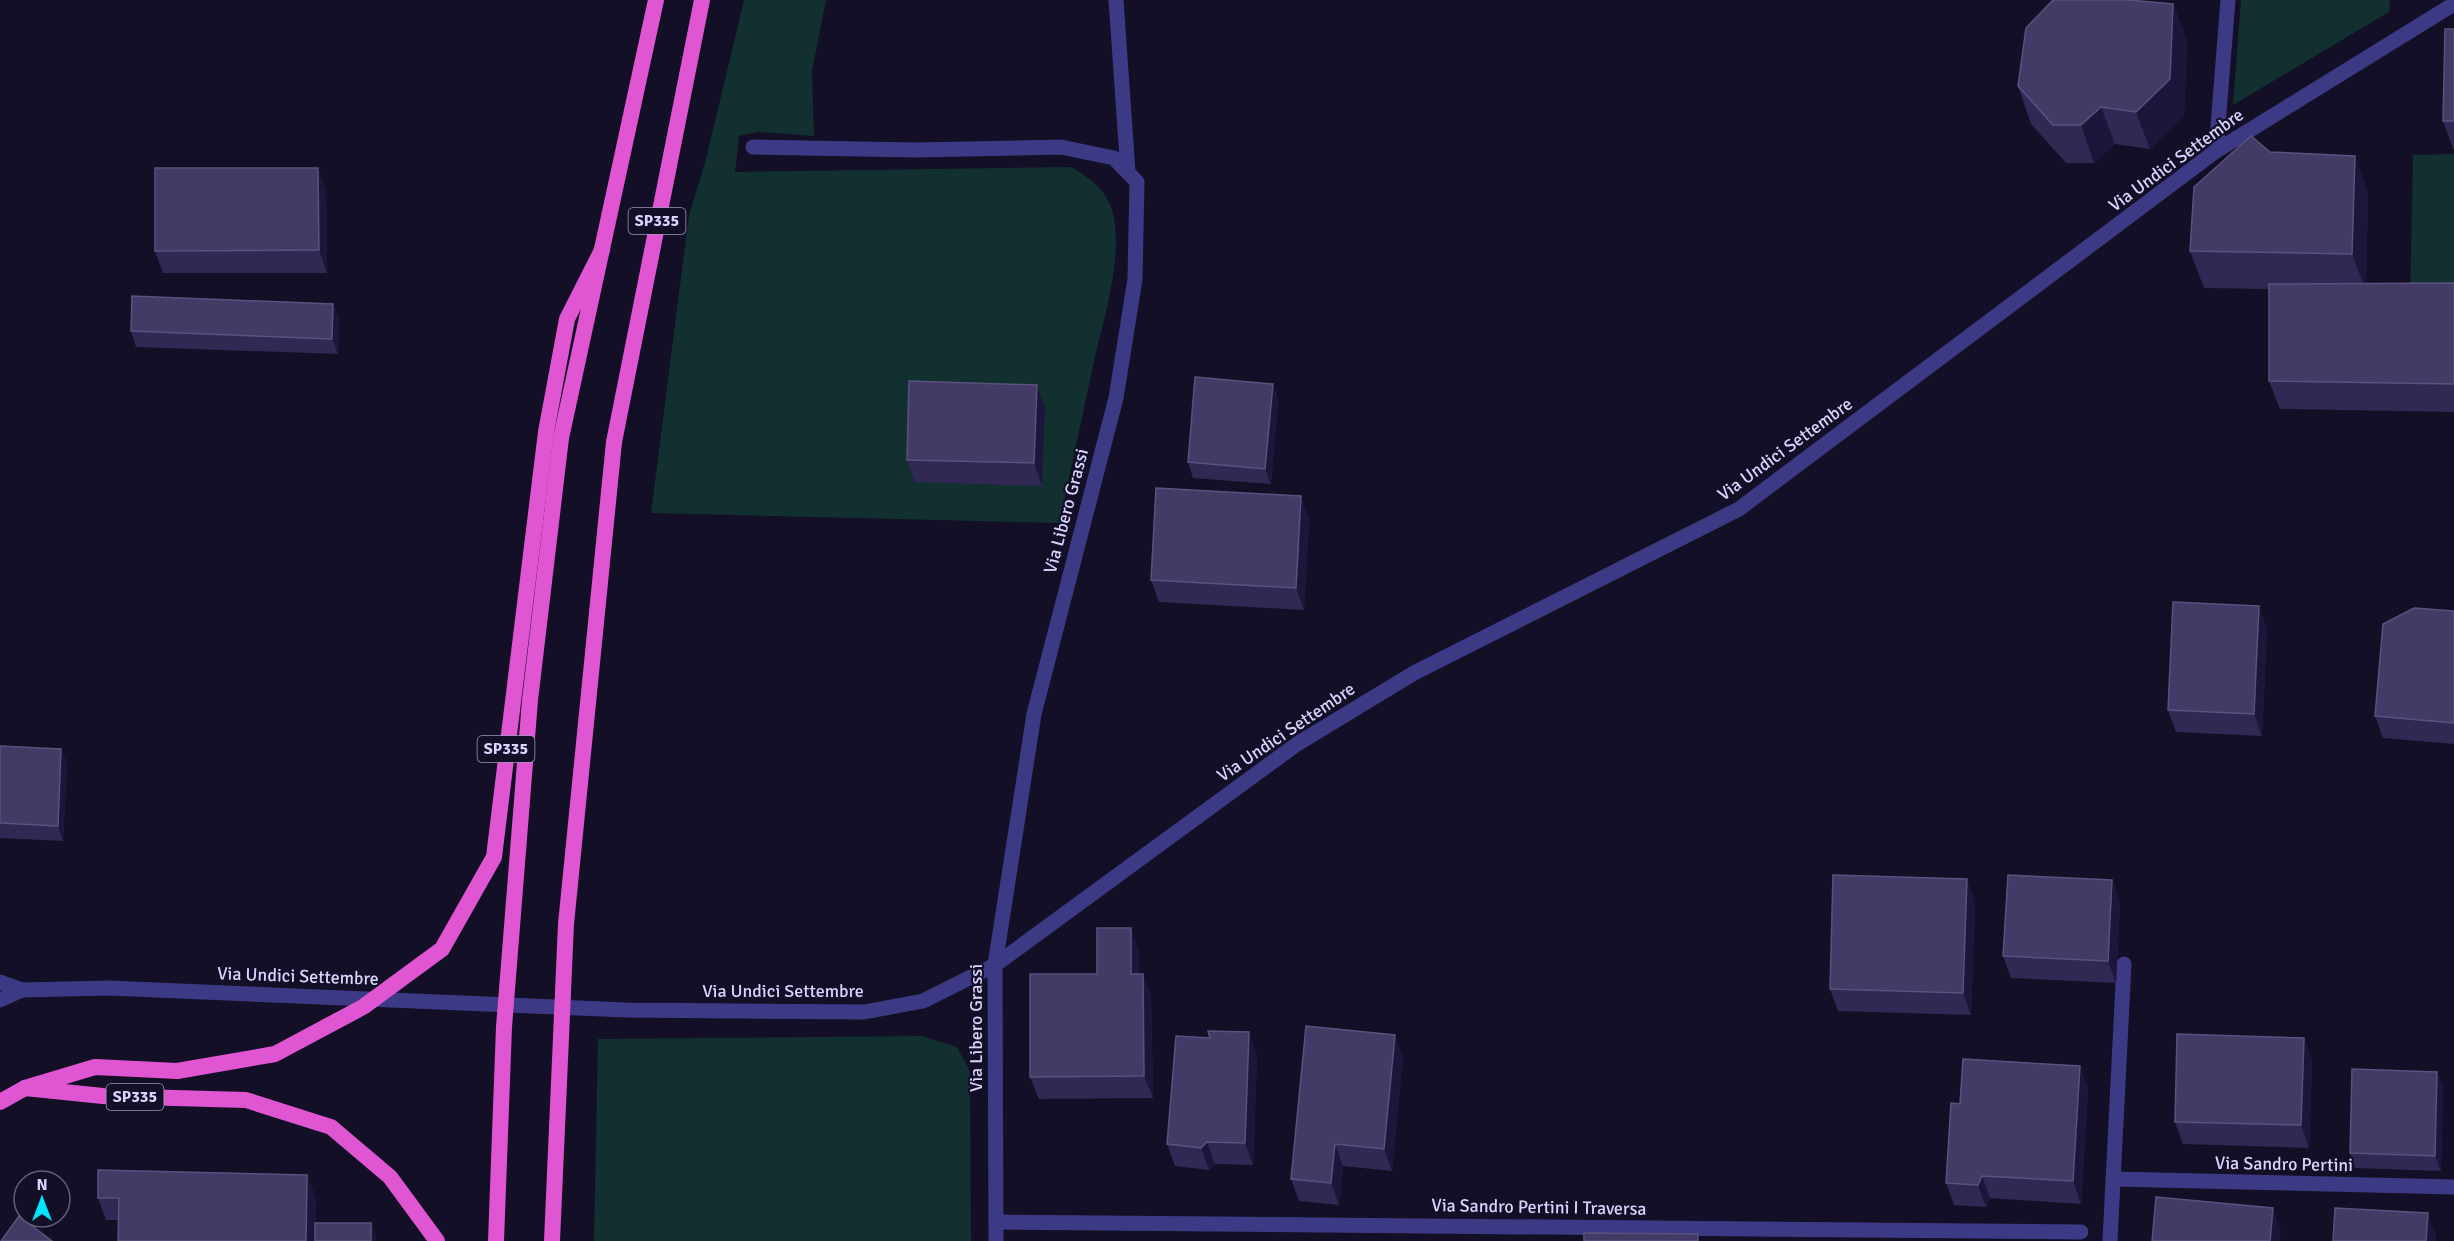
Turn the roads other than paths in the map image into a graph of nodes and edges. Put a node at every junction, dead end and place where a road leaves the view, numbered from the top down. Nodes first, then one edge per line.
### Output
1 (648, 0) edge
2 (656, 0) edge
3 (702, 0) edge
4 (1116, 0) edge
5 (2228, 0) edge
6 (2454, 4) edge
7 (652, 17) junction
8 (753, 147) dead end
9 (2216, 151) junction
10 (1128, 172) junction
11 (602, 250) junction
12 (2124, 964) dead end
13 (995, 965) junction
14 (0, 982) edge
15 (22, 990) junction
16 (0, 1000) edge
17 (25, 1088) junction
18 (0, 1102) edge
19 (2113, 1179) junction
20 (2454, 1187) edge
21 (996, 1222) junction
22 (2081, 1232) dead end
23 (438, 1241) edge
24 (496, 1241) edge
25 (552, 1241) edge
26 (996, 1241) edge
27 (2110, 1241) edge

1 - 7 highway
2 - 7 highway, SP335
3 - 25 highway, SP335, bridge
4 - 10 street, Via Libero Grassi
5 - 9 street
6 - 9 street, Via Undici Settembre
7 - 11 highway, SP335
8 - 10 street
9 - 13 street, Via Undici Settembre
10 - 13 street, Via Libero Grassi
11 - 17 highway, SP335, bridge
11 - 24 highway, SP335, bridge
12 - 19 street
13 - 15 street, Via Undici Settembre
13 - 21 street, Via Libero Grassi
14 - 15 street
15 - 16 street, Via Undici Settembre
17 - 18 highway, SP335
17 - 23 highway, SP335
19 - 20 street, Via Sandro Pertini
19 - 27 street
21 - 22 street, Via Sandro Pertini I Traversa
21 - 26 street, Via Libero Grassi

